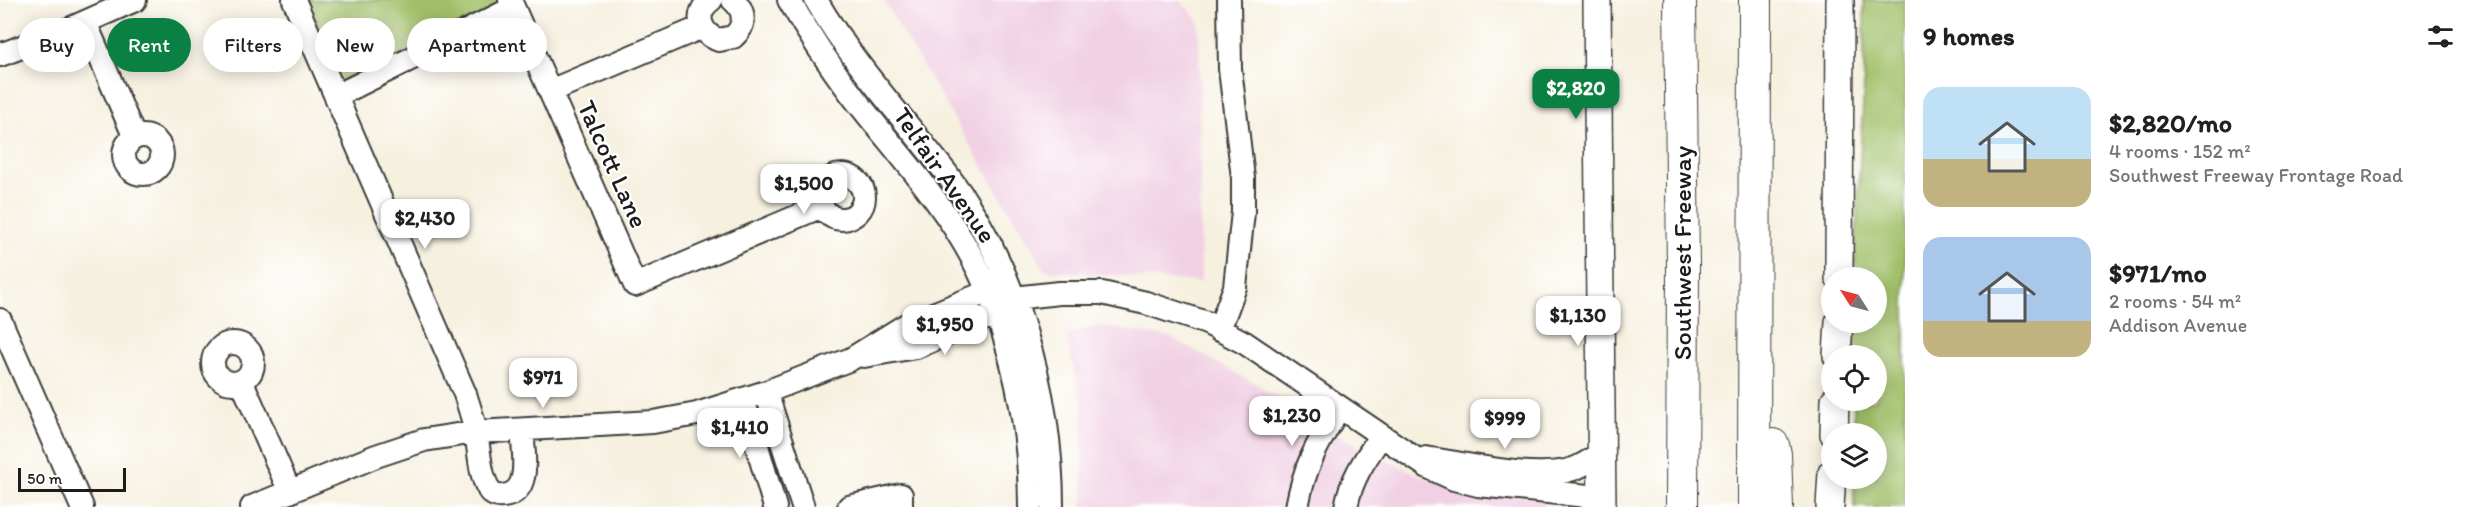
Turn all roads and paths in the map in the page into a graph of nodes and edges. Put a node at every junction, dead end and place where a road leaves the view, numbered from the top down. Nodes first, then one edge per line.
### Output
1 (135, 0) edge
2 (294, 0) edge
3 (711, 0) edge
4 (733, 0) edge
5 (789, 0) edge
6 (816, 0) edge
7 (1229, 0) edge
8 (1597, 0) edge
9 (1680, 0) edge
10 (1755, 0) edge
11 (1840, 0) edge
12 (511, 4) edge
13 (94, 18) edge
14 (702, 27) junction
15 (95, 45) edge
16 (18, 48) edge
17 (0, 55) edge
18 (550, 91) junction
19 (336, 96) junction
20 (135, 138) dead end
21 (822, 206) dead end
22 (1839, 267) edge
23 (987, 292) junction
24 (1014, 298) junction
25 (995, 314) junction
26 (0, 320) edge
27 (1219, 330) junction
28 (851, 359) junction
29 (242, 382) dead end
30 (1754, 384) junction
31 (766, 392) junction
32 (743, 399) junction
33 (1339, 408) junction
34 (522, 430) junction
35 (476, 432) junction
36 (1381, 436) junction
37 (1602, 453) junction
38 (1413, 456) junction
39 (1831, 489) edge
40 (290, 492) junction
41 (901, 501) edge
42 (1602, 504) edge
43 (82, 507) edge
44 (252, 507) edge
45 (775, 507) edge
46 (803, 507) edge
47 (849, 507) edge
48 (1030, 507) edge
49 (1052, 507) edge
50 (1297, 507) edge
51 (1346, 507) edge
52 (1682, 507) edge
53 (1754, 507) edge
54 (1777, 507) edge
55 (1830, 507) edge

1 - 13 street
2 - 19 street
3 - 14 street
4 - 14 street
5 - 23 street, Telfair Avenue
6 - 24 street, Telfair Avenue
7 - 27 street
8 - 37 main road
9 - 52 highway, Southwest Freeway
10 - 30 highway
11 - 22 main road
12 - 18 street, Talcott Lane
12 - 19 street
14 - 18 street
15 - 20 street
16 - 17 street
18 - 21 street, Talcott Lane
19 - 35 street
23 - 24 street
23 - 25 street, Telfair Avenue
23 - 28 street
24 - 25 street
24 - 27 street
24 - 49 street, Telfair Avenue
25 - 28 street
25 - 48 street, Telfair Avenue
26 - 43 street
27 - 33 street
28 - 31 street
29 - 40 street
30 - 53 highway
30 - 54 highway
31 - 32 street
31 - 46 street
32 - 34 street
32 - 45 street
33 - 36 street
33 - 50 street
34 - 35 street
34 - 35 street
35 - 40 street
36 - 38 street
36 - 51 street
37 - 38 street
37 - 42 main road
38 - 42 street
39 - 55 main road
40 - 44 street
41 - 47 street

